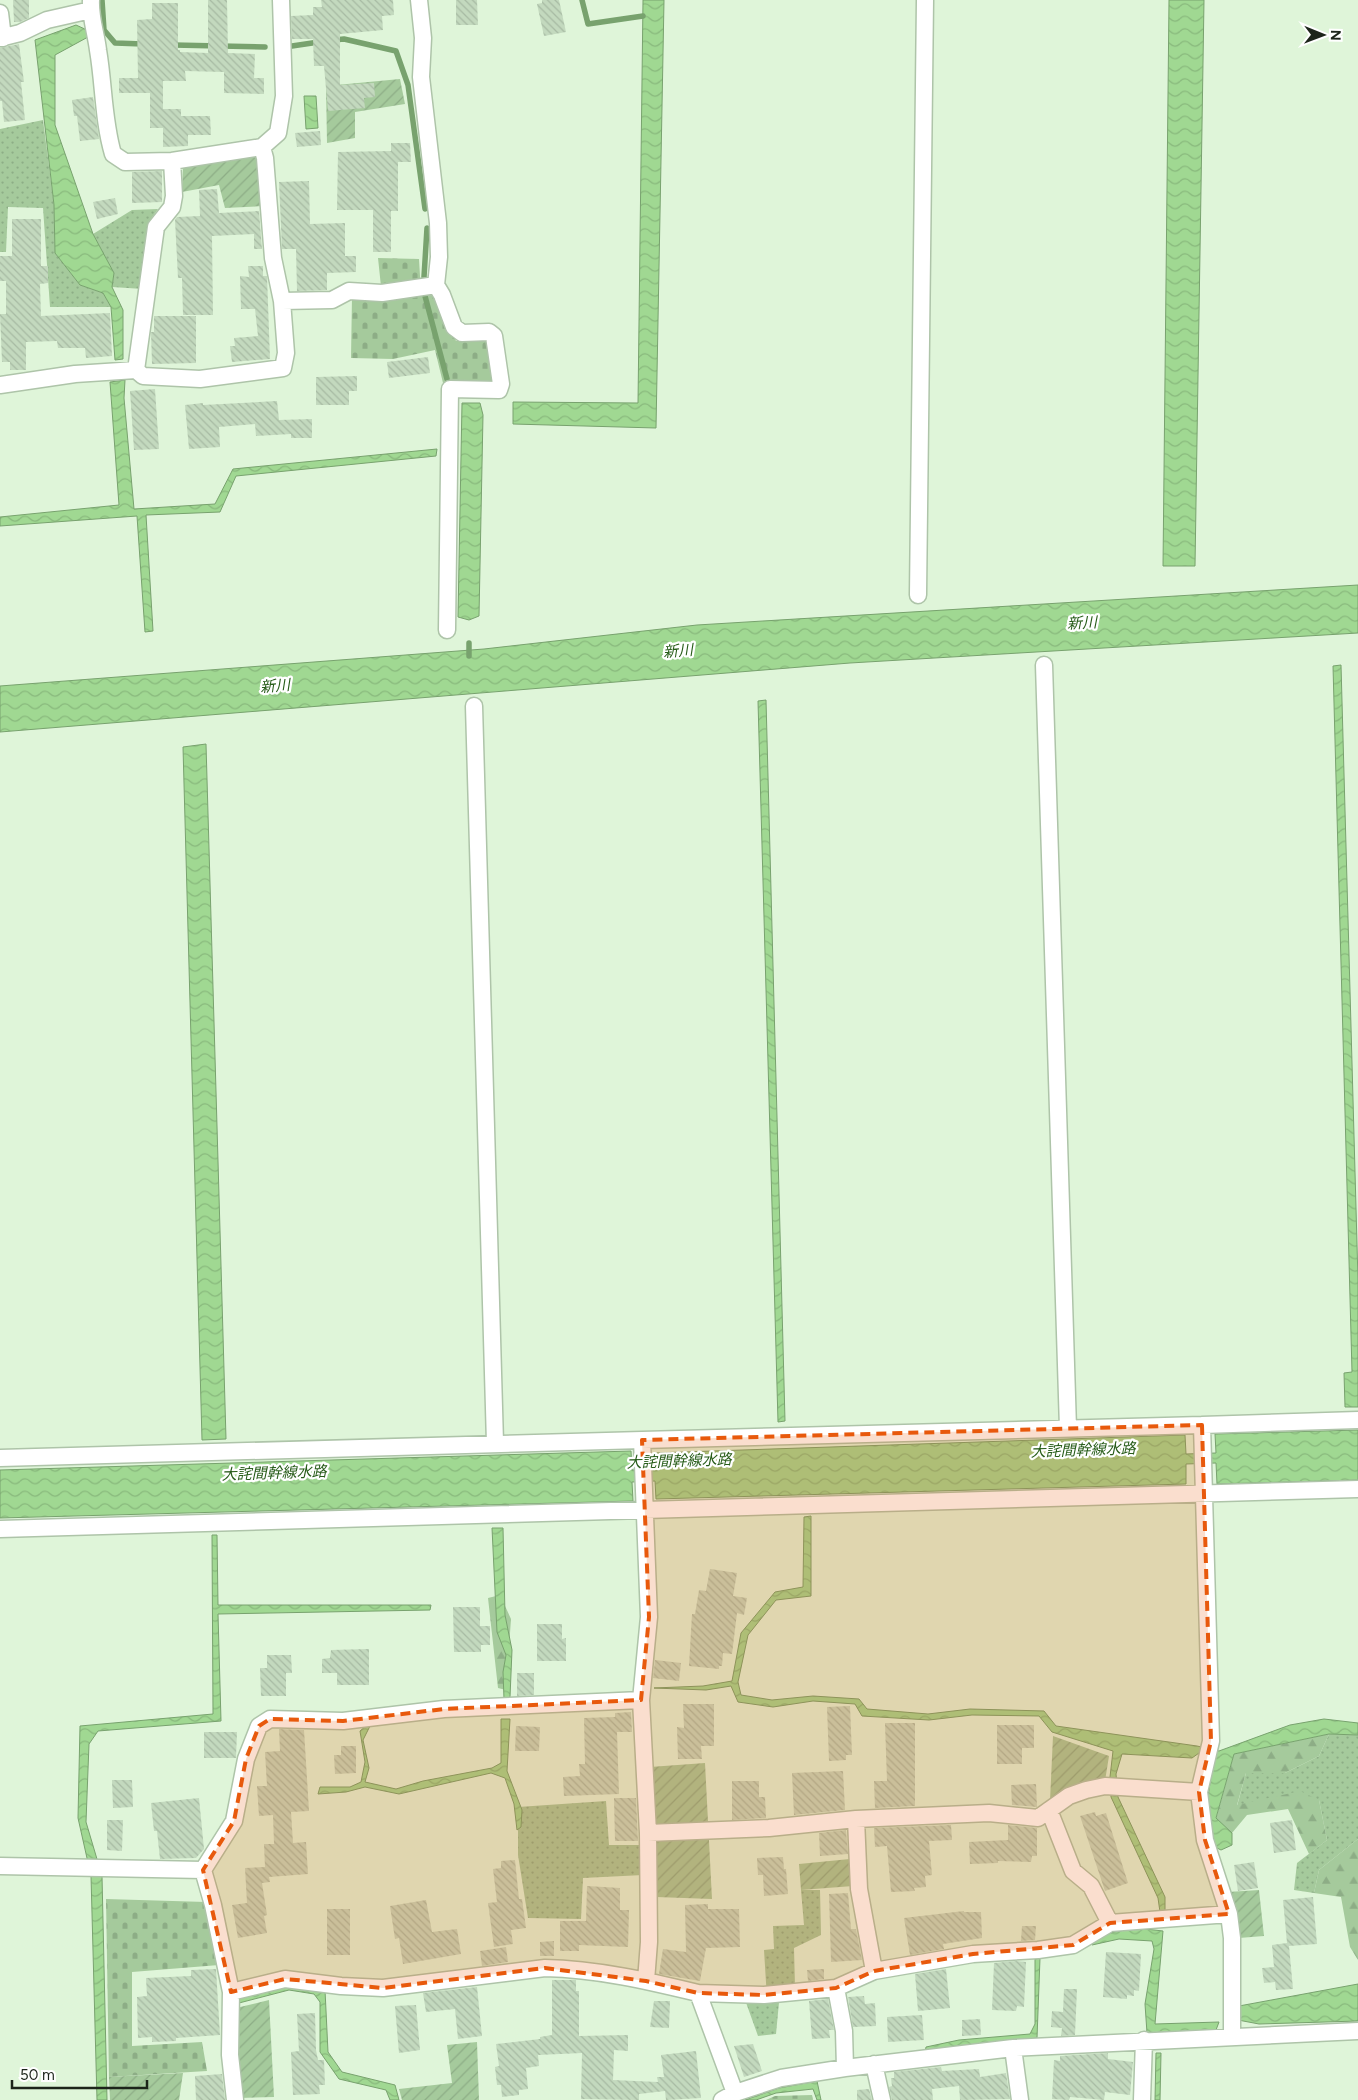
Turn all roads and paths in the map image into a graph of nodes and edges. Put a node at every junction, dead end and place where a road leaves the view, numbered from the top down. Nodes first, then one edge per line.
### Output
1 (281, 0) edge
2 (419, 0) edge
3 (925, 0) edge
4 (91, 5) edge
5 (0, 13) edge
6 (2, 38) edge
7 (262, 147) junction
8 (172, 161) junction
9 (436, 285) junction
10 (282, 301) junction
11 (136, 370) junction
12 (0, 385) edge
13 (918, 595) dead end
14 (447, 630) dead end
15 (1044, 665) dead end
16 (474, 706) dead end
17 (1358, 1420) edge
18 (1202, 1425) junction
19 (1068, 1428) junction
20 (642, 1440) junction
21 (496, 1442) junction
22 (0, 1458) edge
23 (1358, 1489) edge
24 (1204, 1493) junction
25 (646, 1510) junction
26 (0, 1529) edge
27 (641, 1700) junction
28 (1199, 1792) junction
29 (1049, 1810) junction
30 (856, 1819) junction
31 (648, 1833) junction
32 (0, 1866) edge
33 (203, 1870) junction
34 (1229, 1914) junction
35 (1110, 1923) junction
36 (874, 1971) junction
37 (646, 1981) junction
38 (836, 1988) junction
39 (231, 1992) junction
40 (698, 1993) junction
41 (1358, 2031) edge
42 (1232, 2036) junction
43 (1144, 2040) junction
44 (1013, 2048) junction
45 (874, 2064) junction
46 (845, 2068) junction
47 (729, 2096) edge
48 (235, 2100) edge
49 (882, 2100) edge
50 (1020, 2100) edge
51 (1142, 2100) edge

1 - 7 street
2 - 9 street
3 - 13 street
4 - 6 street
4 - 8 street
5 - 6 street
7 - 8 street
7 - 10 street
8 - 11 street
9 - 10 street
9 - 14 street
10 - 11 street
11 - 12 street
15 - 19 street
16 - 21 street
17 - 18 street
18 - 19 street
18 - 24 street
19 - 20 street
20 - 21 street
20 - 25 street
21 - 22 street
23 - 24 street
24 - 25 street
24 - 28 street
25 - 26 street
25 - 27 street
27 - 31 street
27 - 33 street
28 - 29 street
28 - 34 street
29 - 30 street
29 - 35 street
30 - 31 street
30 - 36 street
31 - 37 street
32 - 33 street
33 - 39 street
34 - 35 street
34 - 42 street
35 - 36 street
36 - 38 street
37 - 39 street
37 - 40 street
38 - 40 street
38 - 46 street
39 - 48 street
40 - 47 street
41 - 42 street
42 - 43 street
43 - 44 street
43 - 51 street
44 - 45 street
44 - 50 street
45 - 46 street
45 - 49 street
46 - 47 street

